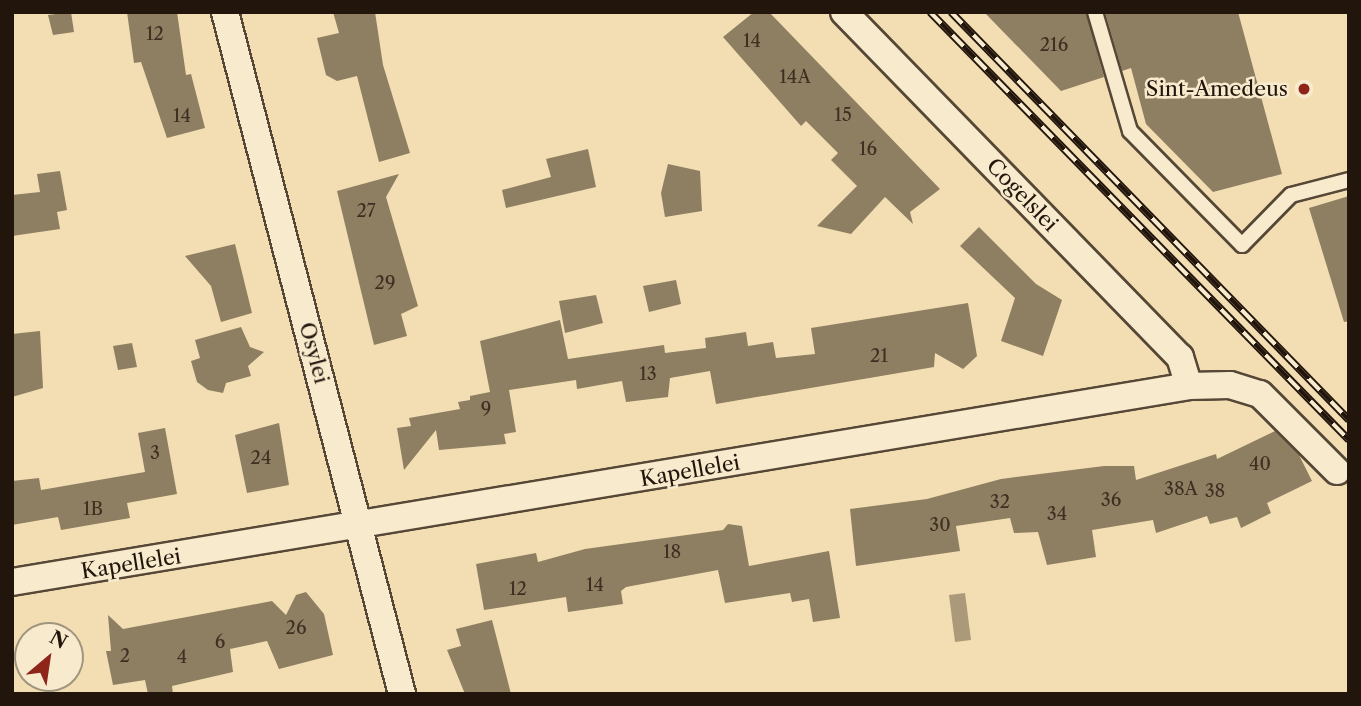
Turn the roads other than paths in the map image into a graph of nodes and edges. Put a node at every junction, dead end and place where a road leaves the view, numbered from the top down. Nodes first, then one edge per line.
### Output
1 (225, 12) edge
2 (844, 12) edge
3 (1095, 12) edge
4 (1349, 180) edge
5 (1189, 386) junction
6 (1337, 471) dead end
7 (359, 528) junction
8 (12, 582) edge
9 (402, 694) edge

1 - 7 street, Osylei
2 - 5 street, Cogelslei
3 - 4 lane
5 - 6 street, Kapellelei
5 - 7 street, Kapellelei
7 - 8 street, Kapellelei
7 - 9 street, Osylei

